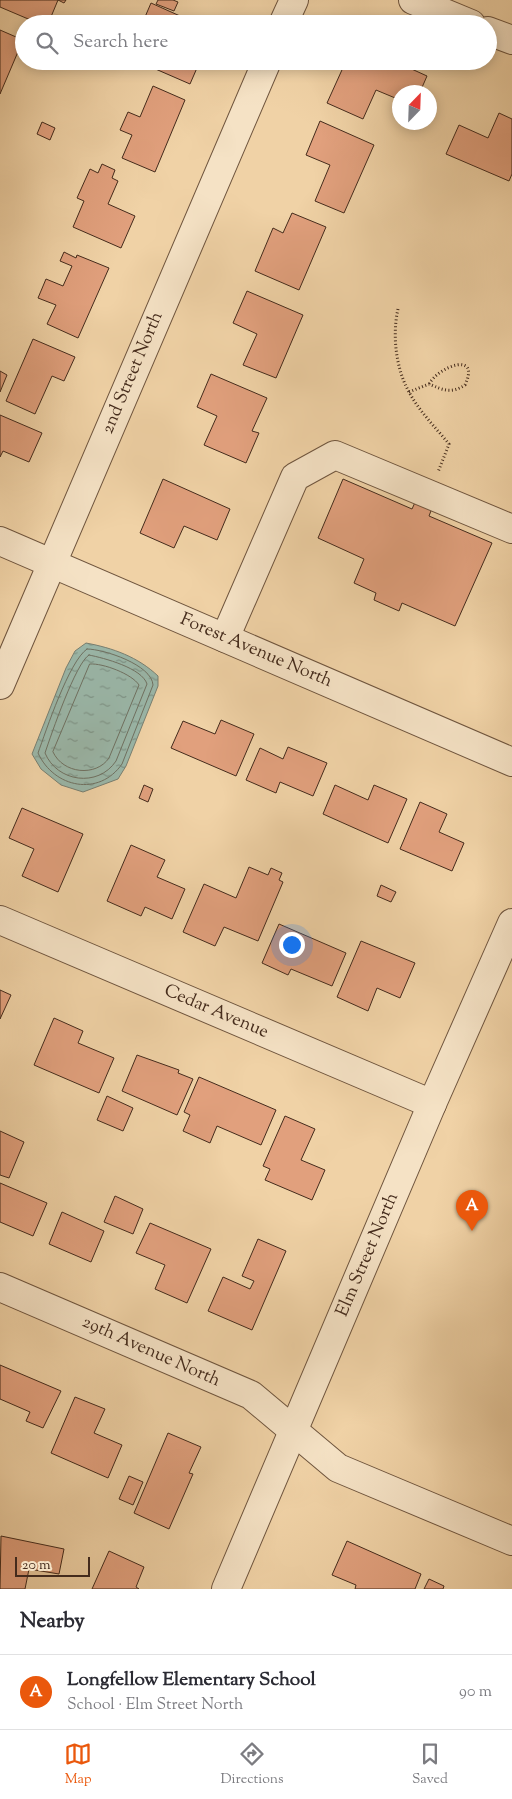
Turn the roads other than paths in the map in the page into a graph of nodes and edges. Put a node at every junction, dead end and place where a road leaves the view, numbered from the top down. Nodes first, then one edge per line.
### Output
1 (294, 0) edge
2 (413, 0) edge
3 (287, 15) edge
4 (449, 15) edge
5 (497, 34) edge
6 (512, 40) edge
7 (263, 70) edge
8 (512, 529) edge
9 (0, 541) edge
10 (52, 563) junction
11 (225, 638) junction
12 (0, 684) edge
13 (512, 762) edge
14 (0, 920) edge
15 (512, 923) edge
16 (432, 1104) junction
17 (0, 1287) edge
18 (294, 1430) junction
19 (512, 1541) edge
20 (226, 1589) edge

1 - 3 street
2 - 4 street
5 - 6 street
7 - 10 street, 2nd Street North
8 - 11 street
9 - 10 street, Forest Avenue North
10 - 11 street, Forest Avenue North
10 - 12 street, 2nd Street North
11 - 13 street, Forest Avenue North
14 - 16 street, Cedar Avenue
15 - 16 street, Elm Street North
16 - 18 street, Elm Street North
17 - 18 street, 29th Avenue North
18 - 19 street, 29th Avenue North
18 - 20 street, Elm Street North

